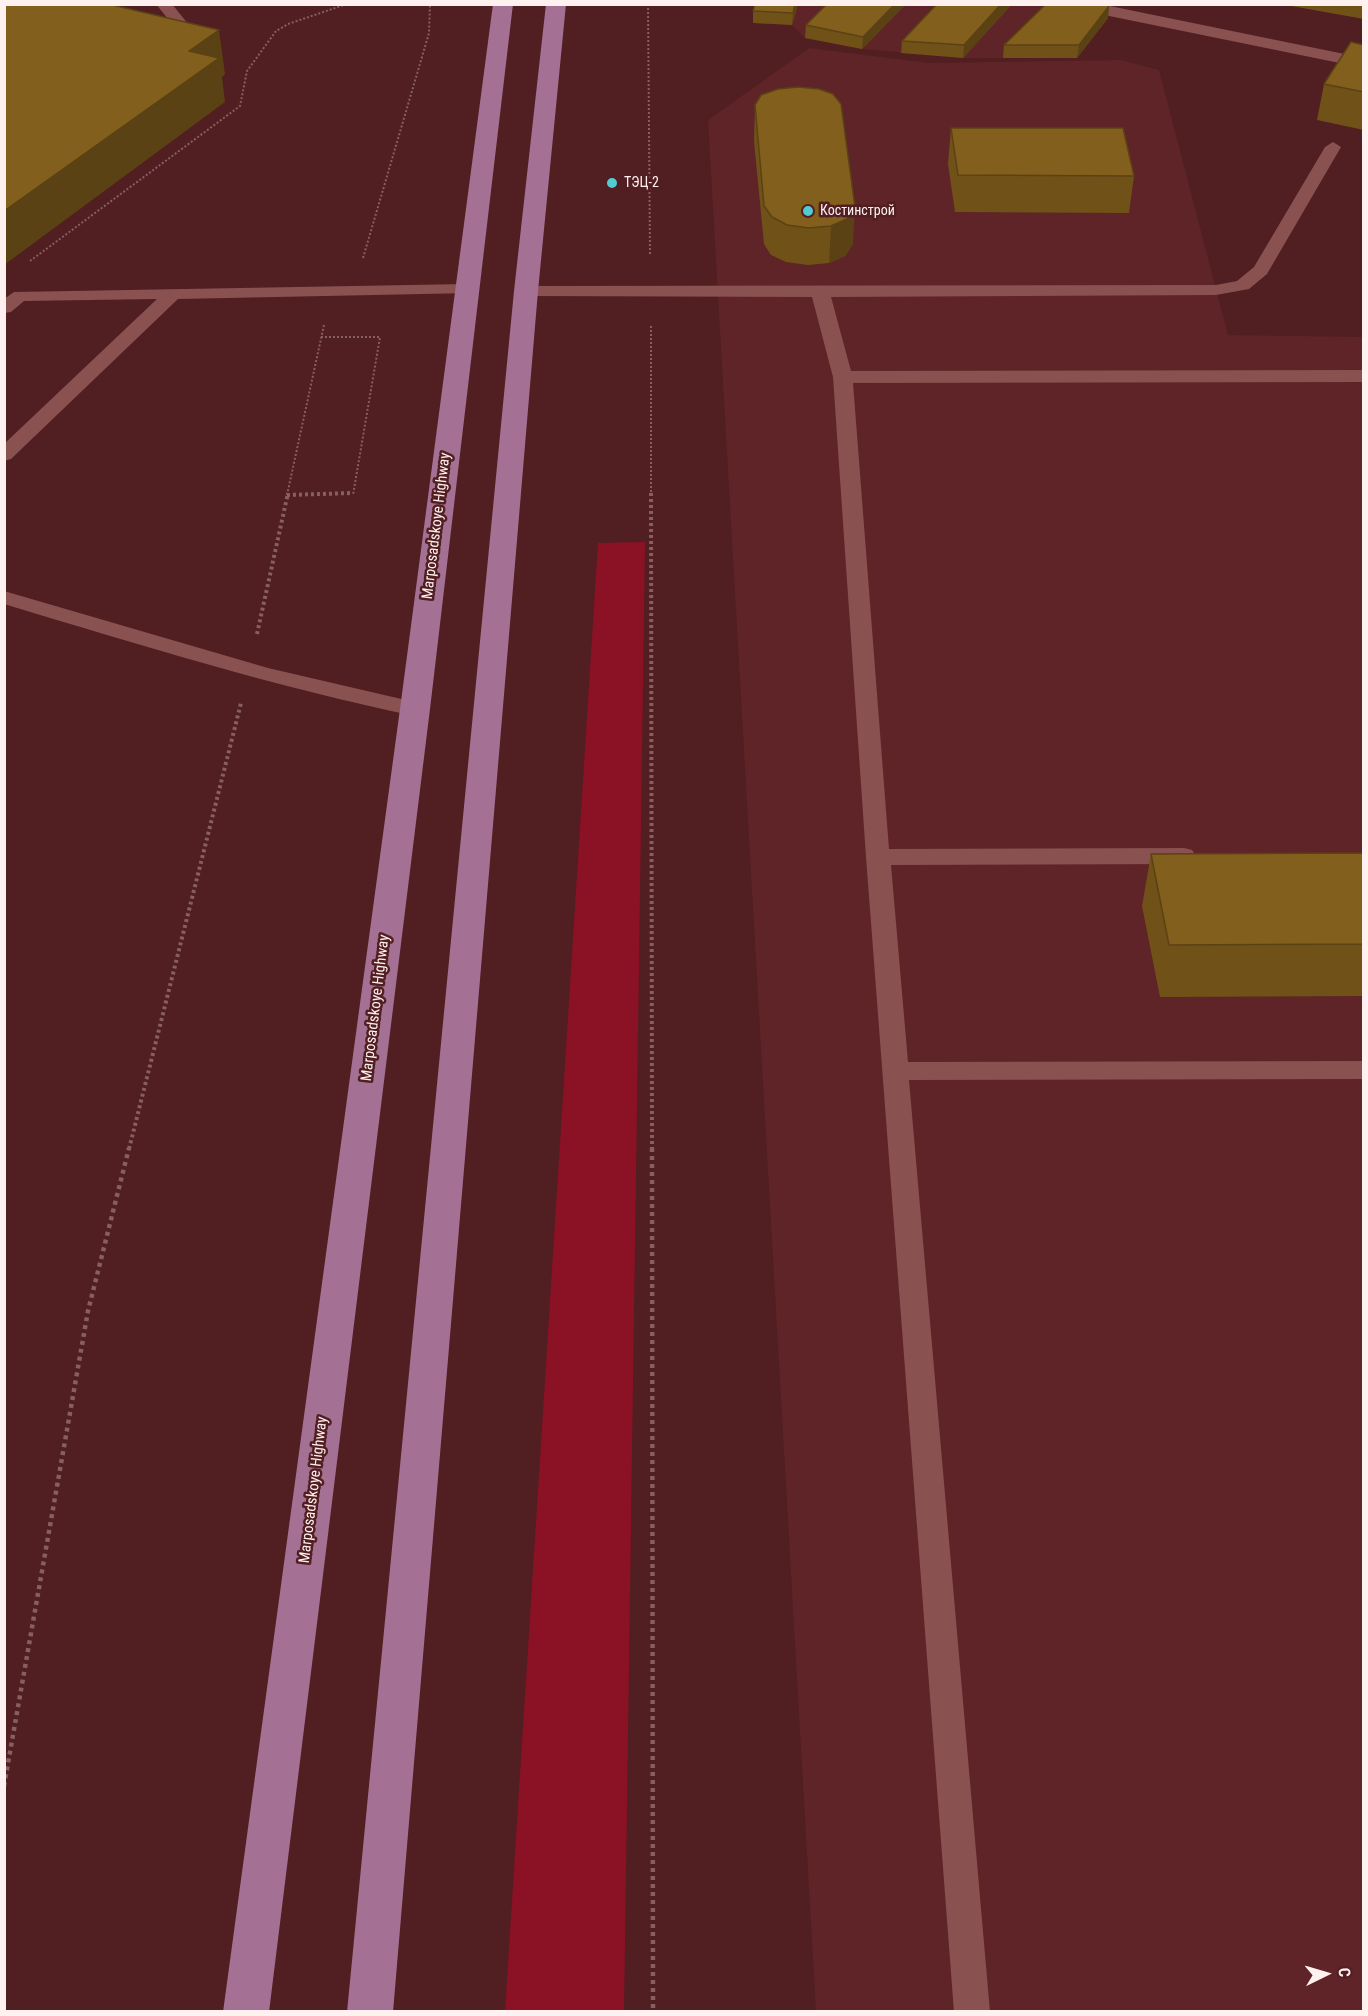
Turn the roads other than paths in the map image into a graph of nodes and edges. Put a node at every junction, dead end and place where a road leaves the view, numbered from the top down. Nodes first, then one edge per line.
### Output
1 (163, 4) edge
2 (503, 4) edge
3 (556, 4) edge
4 (1075, 4) edge
5 (189, 35) edge
6 (1364, 63) edge
7 (1332, 147) dead end
8 (466, 289) junction
9 (526, 291) junction
10 (820, 292) junction
11 (174, 293) junction
12 (4, 308) edge
13 (1364, 376) edge
14 (843, 377) junction
15 (4, 455) edge
16 (4, 597) edge
17 (415, 709) junction
18 (1209, 856) edge
19 (878, 857) junction
20 (1364, 1070) edge
21 (895, 1071) junction
22 (246, 2012) edge
23 (370, 2012) edge
24 (972, 2012) edge

1 - 5 lane
2 - 8 main road, Marposadskoye Highway
3 - 9 main road
4 - 6 lane
7 - 10 lane
8 - 11 lane
8 - 17 main road, Marposadskoye Highway
9 - 10 lane
9 - 23 main road
10 - 14 lane
11 - 12 lane
11 - 15 lane
13 - 14 lane
14 - 19 lane
16 - 17 lane
17 - 22 main road, Marposadskoye Highway
18 - 19 lane
19 - 21 lane
20 - 21 lane
21 - 24 lane

